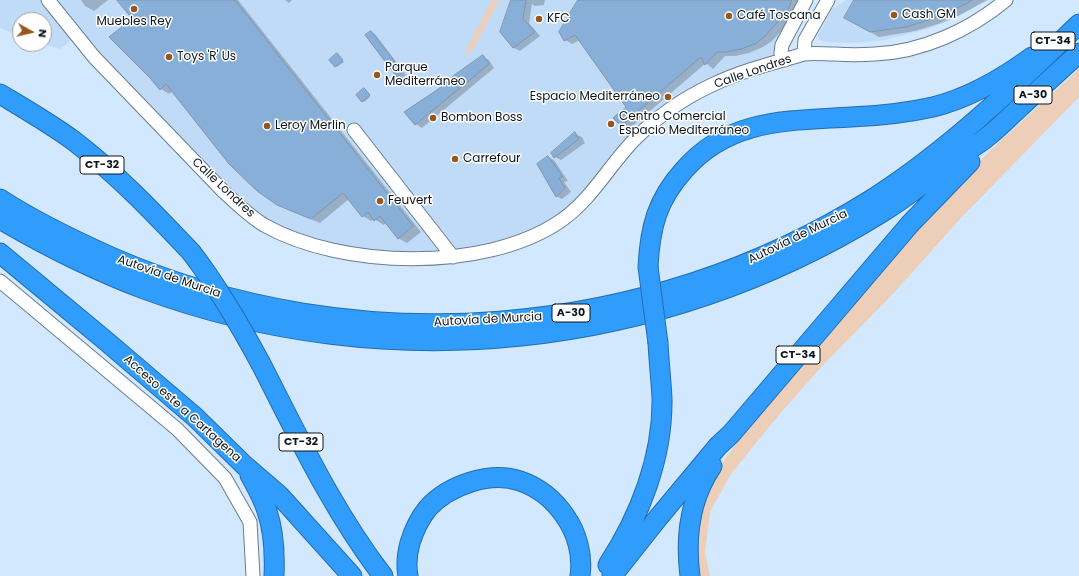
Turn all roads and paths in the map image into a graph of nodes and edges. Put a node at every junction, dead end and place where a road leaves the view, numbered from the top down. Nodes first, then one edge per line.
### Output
1 (48, 0) edge
2 (806, 0) edge
3 (828, 0) edge
4 (1006, 0) edge
5 (1079, 17) edge
6 (1079, 24) edge
7 (1079, 53) edge
8 (804, 54) junction
9 (785, 60) junction
10 (0, 94) edge
11 (354, 130) dead end
12 (988, 137) junction
13 (0, 199) edge
14 (0, 219) edge
15 (0, 253) edge
16 (453, 257) junction
17 (0, 281) edge
18 (731, 434) junction
19 (244, 465) junction
20 (252, 576) edge
21 (274, 576) edge
22 (352, 576) edge
23 (383, 576) edge
24 (408, 576) edge
25 (580, 576) edge
26 (601, 576) edge
27 (612, 576) edge
28 (690, 576) edge

1 - 16 street, Calle Londres
2 - 9 street
3 - 8 street
4 - 8 street, Calle Londres
5 - 26 highway, CT-34, bridge
6 - 13 highway, Autovía de Murcia / A-30
7 - 12 highway, Autovía de Murcia / A-30
8 - 9 street, Calle Londres
9 - 16 street, Calle Londres
10 - 23 highway, CT-32, bridge
11 - 16 street
12 - 14 highway, Autovía de Murcia / A-30
12 - 18 highway, CT-34
15 - 19 highway, Acceso este a Cartagena
17 - 20 street
18 - 27 highway, CT-34
18 - 28 highway
19 - 21 highway
19 - 22 highway, Acceso este a Cartagena
24 - 25 highway

